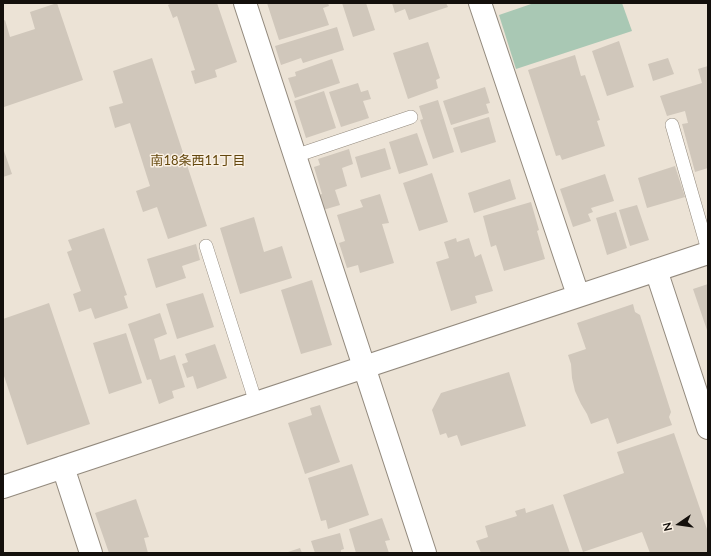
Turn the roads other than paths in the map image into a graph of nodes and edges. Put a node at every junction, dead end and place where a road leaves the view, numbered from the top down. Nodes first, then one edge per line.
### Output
1 (245, 3) edge
2 (480, 3) edge
3 (411, 117) dead end
4 (672, 125) dead end
5 (295, 156) junction
6 (206, 246) dead end
7 (708, 251) edge
8 (656, 270) junction
9 (578, 295) junction
10 (364, 366) junction
11 (256, 403) junction
12 (708, 428) edge
13 (62, 467) junction
14 (3, 487) edge
15 (91, 553) edge
16 (425, 553) edge

1 - 5 street
2 - 9 street
3 - 5 lane
4 - 7 lane
5 - 10 street
6 - 11 lane
7 - 8 street
8 - 9 street
8 - 12 street
9 - 10 street
10 - 11 street
10 - 16 street
11 - 13 street
13 - 14 street
13 - 15 street

